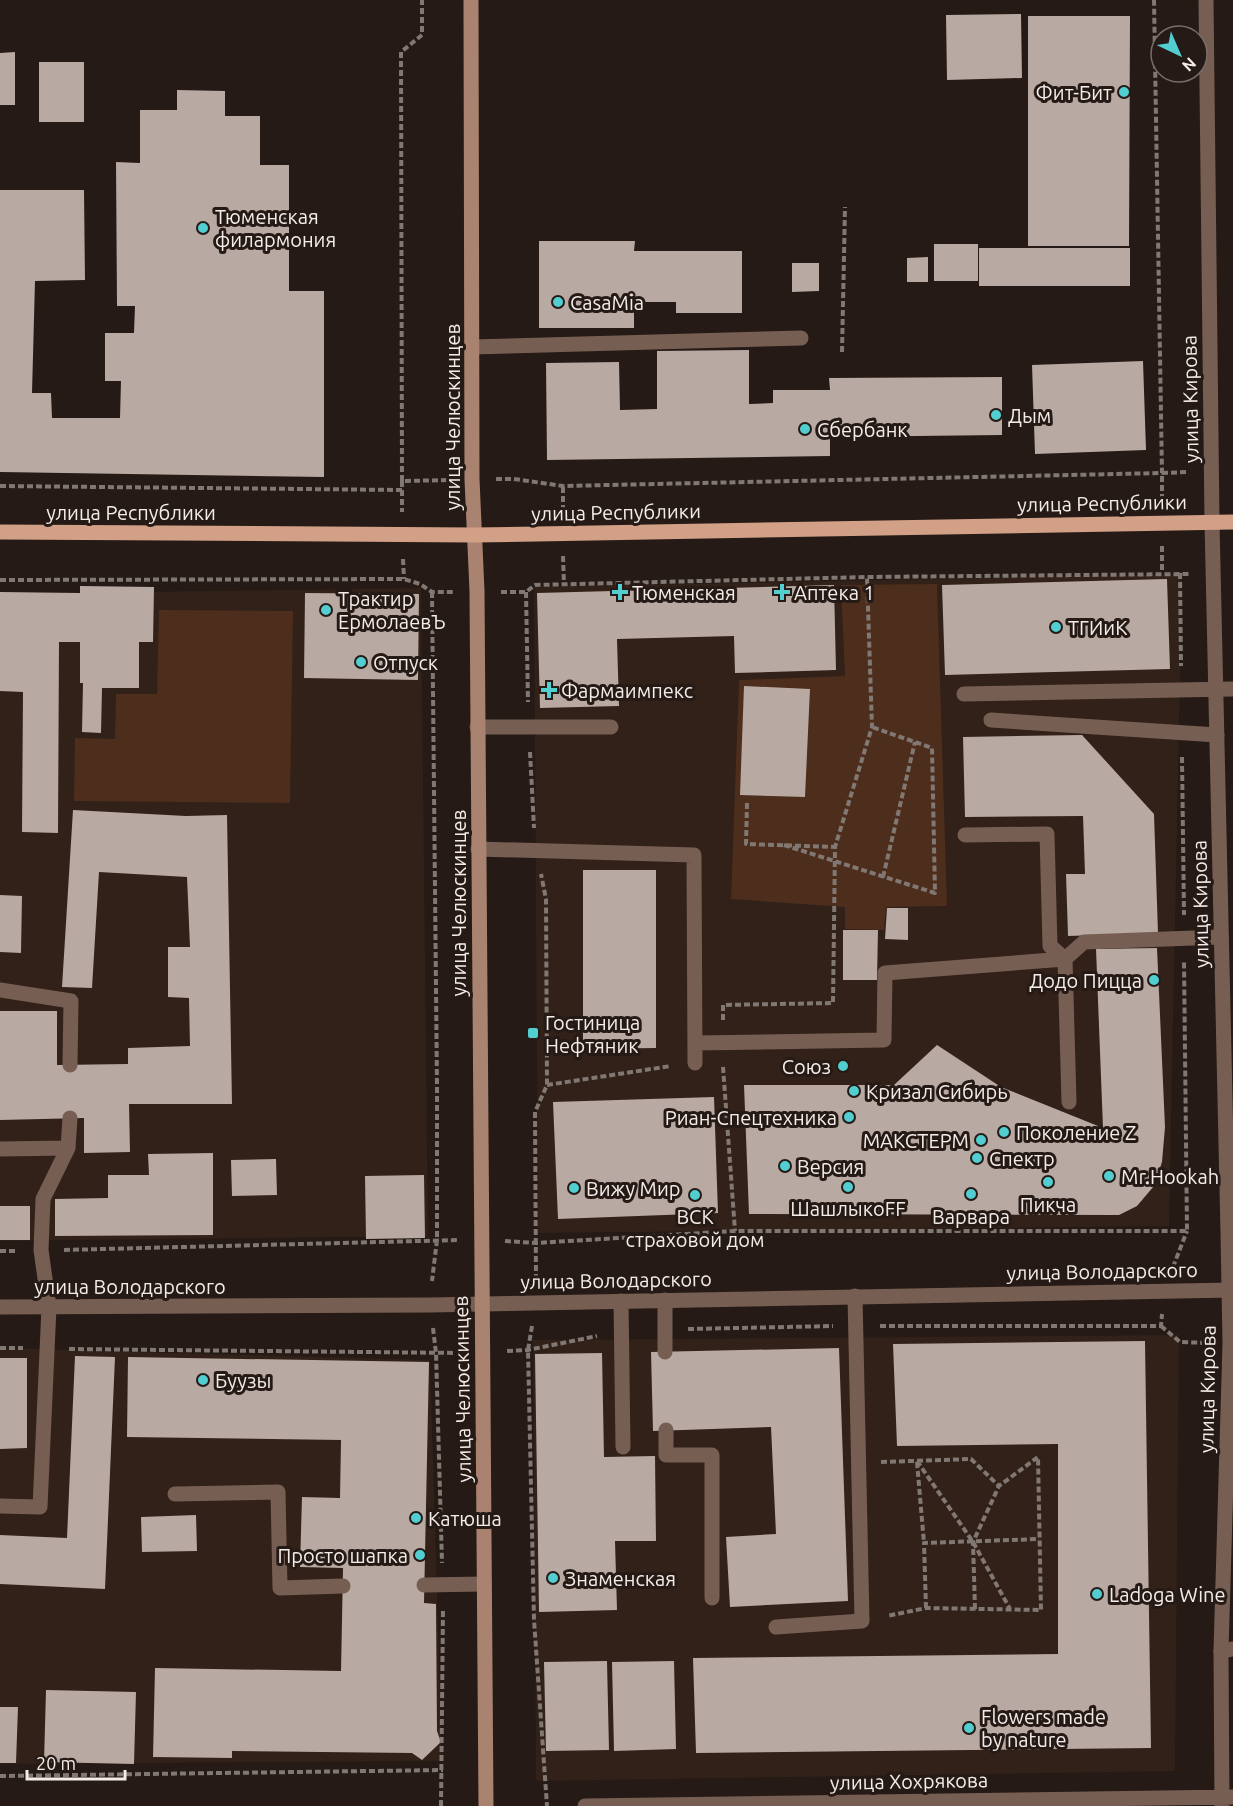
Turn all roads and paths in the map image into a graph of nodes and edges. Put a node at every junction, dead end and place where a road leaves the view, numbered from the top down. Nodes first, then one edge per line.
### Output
1 (422, 0) edge
2 (471, 0) edge
3 (1154, 0) edge
4 (1206, 0) edge
5 (845, 207) dead end
6 (801, 338) dead end
7 (472, 347) junction
8 (842, 352) dead end
9 (472, 479) junction
10 (402, 481) junction
11 (0, 486) edge
12 (1212, 522) junction
13 (1233, 522) edge
14 (0, 532) edge
15 (474, 536) junction
16 (867, 577) junction
17 (0, 580) edge
18 (1233, 688) edge
19 (1216, 690) junction
20 (1181, 691) junction
21 (964, 694) dead end
22 (991, 720) dead end
23 (477, 727) junction
24 (529, 727) junction
25 (611, 727) dead end
26 (872, 727) junction
27 (1182, 734) junction
28 (1217, 735) junction
29 (915, 742) junction
30 (747, 803) dead end
31 (966, 836) dead end
32 (784, 845) junction
33 (835, 847) junction
34 (478, 849) junction
35 (535, 851) junction
36 (835, 862) junction
37 (883, 877) junction
38 (1221, 937) junction
39 (1184, 938) junction
40 (1065, 959) junction
41 (1228, 963) edge
42 (0, 990) edge
43 (695, 1043) junction
44 (722, 1043) junction
45 (695, 1063) junction
46 (70, 1065) dead end
47 (547, 1085) junction
48 (1069, 1102) dead end
49 (70, 1118) dead end
50 (68, 1148) junction
51 (0, 1149) edge
52 (735, 1231) junction
53 (437, 1240) junction
54 (481, 1240) junction
55 (536, 1243) junction
56 (41, 1250) junction
57 (0, 1251) edge
58 (1231, 1290) edge
59 (855, 1296) junction
60 (665, 1300) junction
61 (621, 1301) junction
62 (482, 1303) junction
63 (537, 1303) junction
64 (430, 1305) junction
65 (0, 1307) edge
66 (49, 1307) junction
67 (1161, 1326) dead end
68 (1230, 1343) junction
69 (0, 1348) edge
70 (47, 1349) junction
71 (665, 1352) dead end
72 (435, 1353) junction
73 (666, 1430) dead end
74 (623, 1447) dead end
75 (917, 1461) junction
76 (859, 1463) junction
77 (999, 1486) junction
78 (176, 1494) dead end
79 (0, 1506) edge
80 (1040, 1539) junction
81 (973, 1542) junction
82 (924, 1543) junction
83 (484, 1584) junction
84 (424, 1585) dead end
85 (443, 1585) junction
86 (343, 1586) dead end
87 (712, 1598) dead end
88 (1228, 1599) edge
89 (926, 1608) junction
90 (975, 1609) junction
91 (1010, 1609) junction
92 (862, 1621) junction
93 (776, 1627) dead end
94 (1227, 1650) edge
95 (443, 1770) junction
96 (0, 1776) edge
97 (1226, 1800) edge
98 (963, 1803) edge
99 (753, 1805) edge
100 (441, 1806) edge
101 (486, 1806) edge
102 (547, 1806) edge
103 (585, 1806) edge

1 - 10 path
2 - 7 main road, улица Челюскинцев
3 - 9 path
4 - 12 street, улица Кирова
5 - 8 path
6 - 7 street
7 - 9 main road, улица Челюскинцев
9 - 10 path
9 - 15 main road, улица Челюскинцев
10 - 11 path
12 - 13 main road, улица Республики
12 - 15 main road, улица Республики
12 - 19 street, улица Кирова
14 - 15 main road, улица Республики
15 - 23 main road, улица Челюскинцев
16 - 20 path
16 - 24 path
16 - 26 path
17 - 53 path
18 - 19 street
19 - 20 street
19 - 28 street, улица Кирова
20 - 21 street
22 - 27 street
23 - 24 street
23 - 34 main road, улица Челюскинцев
24 - 25 street
24 - 35 path
26 - 29 path
26 - 33 path
27 - 28 street
27 - 39 path
28 - 38 street, улица Кирова
29 - 37 path
29 - 37 path
30 - 32 path
31 - 40 street
32 - 33 path
32 - 36 path
33 - 36 path
34 - 35 street
34 - 54 main road, улица Челюскинцев
35 - 43 street
35 - 47 path
36 - 37 path
36 - 44 path
38 - 39 street
38 - 41 street, улица Кирова
39 - 40 street
39 - 52 path
40 - 44 street
40 - 48 street
41 - 58 street, улица Кирова
42 - 46 street
43 - 44 street
43 - 45 street
45 - 47 path
45 - 52 path
47 - 55 path
49 - 50 street
50 - 51 street
50 - 56 street
52 - 55 path
53 - 54 path
53 - 56 path
53 - 64 path
54 - 55 path
54 - 62 main road, улица Челюскинцев
55 - 63 path
56 - 57 path
56 - 66 street
58 - 59 street, улица Володарского
58 - 68 street, улица Кирова
59 - 60 street, улица Володарского
59 - 76 street
60 - 61 street, улица Володарского
60 - 71 street
61 - 63 street, улица Володарского
61 - 74 street
62 - 63 street, улица Володарского
62 - 64 street, улица Володарского
62 - 83 main road, улица Челюскинцев
63 - 102 path
64 - 66 street, улица Володарского
64 - 72 path
65 - 66 street, улица Володарского
66 - 70 street
67 - 68 path
68 - 88 street, улица Кирова
69 - 70 path
70 - 72 path
70 - 79 street
72 - 85 path
73 - 87 street
75 - 76 path
75 - 77 path
75 - 81 path
75 - 82 path
76 - 92 street
77 - 80 path
77 - 81 path
78 - 86 street
80 - 81 path
80 - 91 path
81 - 82 path
81 - 90 path
81 - 91 path
82 - 89 path
83 - 85 street
83 - 101 main road, улица Челюскинцев
84 - 85 street
85 - 95 path
88 - 94 street, улица Кирова
89 - 90 path
89 - 92 path
90 - 91 path
92 - 93 street
94 - 97 street, улица Кирова
95 - 96 path
95 - 100 path
97 - 98 street, улица Хохрякова
98 - 99 street, улица Хохрякова
99 - 103 street, улица Хохрякова

